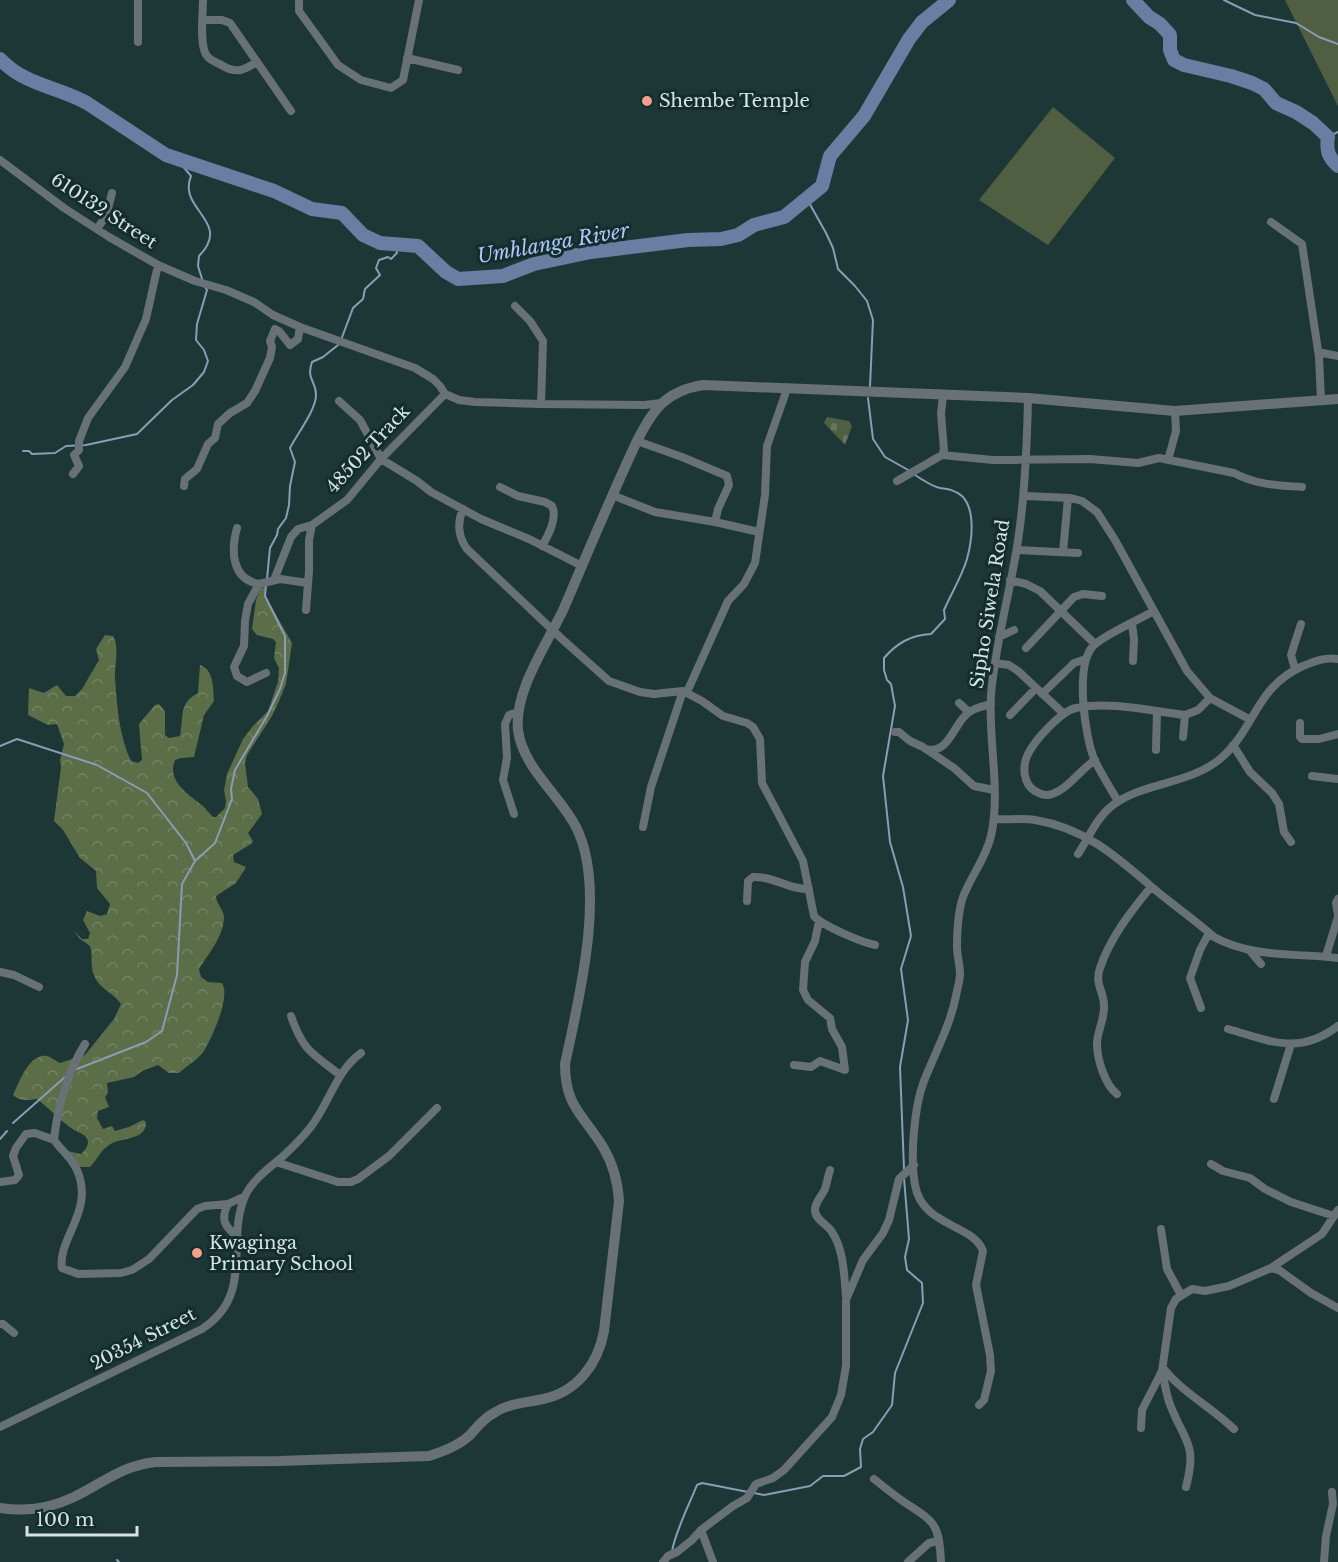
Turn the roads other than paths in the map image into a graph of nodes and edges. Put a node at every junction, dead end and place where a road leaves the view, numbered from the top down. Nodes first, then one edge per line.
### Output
1 (138, 0) edge
2 (203, 0) edge
3 (299, 0) edge
4 (419, 0) edge
5 (203, 20) junction
6 (138, 42) dead end
7 (407, 58) junction
8 (257, 62) junction
9 (458, 70) dead end
10 (291, 111) dead end
11 (0, 160) edge
12 (112, 193) dead end
13 (1271, 222) dead end
14 (97, 230) junction
15 (158, 265) junction
16 (515, 306) dead end
17 (300, 327) junction
18 (1338, 356) edge
19 (1320, 357) junction
20 (787, 389) junction
21 (447, 395) junction
22 (943, 395) junction
23 (1029, 398) junction
24 (1338, 399) edge
25 (1321, 400) junction
26 (339, 401) dead end
27 (661, 403) junction
28 (541, 404) junction
29 (1175, 411) junction
30 (637, 441) junction
31 (942, 455) junction
32 (381, 459) junction
33 (1168, 460) junction
34 (1026, 461) junction
35 (73, 474) dead end
36 (897, 481) dead end
37 (184, 486) dead end
38 (1302, 487) dead end
39 (500, 488) dead end
40 (612, 495) junction
41 (1025, 496) junction
42 (1068, 498) junction
43 (463, 509) junction
44 (715, 522) junction
45 (312, 525) junction
46 (237, 528) dead end
47 (759, 532) junction
48 (542, 546) junction
49 (1017, 550) junction
50 (1063, 552) junction
51 (1078, 553) dead end
52 (582, 566) junction
53 (274, 580) junction
54 (1010, 580) junction
55 (1150, 582) dead end
56 (261, 584) junction
57 (308, 584) junction
58 (1141, 588) junction
59 (1102, 596) dead end
60 (306, 610) dead end
61 (1061, 611) junction
62 (1154, 611) junction
63 (1132, 624) junction
64 (1301, 624) dead end
65 (553, 630) junction
66 (1014, 630) dead end
67 (999, 637) junction
68 (1095, 644) junction
69 (1026, 648) dead end
70 (1086, 659) junction
71 (1338, 659) edge
72 (1132, 661) dead end
73 (995, 663) junction
74 (1295, 669) junction
75 (266, 673) dead end
76 (1039, 691) junction
77 (685, 692) junction
78 (1210, 698) junction
79 (959, 703) dead end
80 (991, 704) junction
81 (1085, 707) junction
82 (1157, 711) junction
83 (519, 712) junction
84 (969, 712) junction
85 (1063, 713) junction
86 (1010, 715) dead end
87 (1185, 715) junction
88 (1249, 719) junction
89 (1300, 723) dead end
90 (896, 732) dead end
91 (1338, 734) edge
92 (1183, 737) dead end
93 (1233, 745) junction
94 (923, 747) junction
95 (1156, 750) dead end
96 (1095, 760) junction
97 (1312, 776) dead end
98 (1338, 779) edge
99 (994, 790) junction
100 (1118, 801) junction
101 (514, 814) dead end
102 (994, 819) junction
103 (643, 827) dead end
104 (1087, 836) junction
105 (1291, 842) dead end
106 (1078, 854) dead end
107 (1151, 887) junction
108 (809, 890) junction
109 (1338, 899) edge
110 (747, 901) dead end
111 (1338, 916) edge
112 (819, 921) junction
113 (1209, 933) junction
114 (875, 945) dead end
115 (1250, 951) junction
116 (1326, 956) junction
117 (1338, 958) edge
118 (1260, 964) dead end
119 (0, 972) edge
120 (39, 987) dead end
121 (1202, 1008) dead end
122 (291, 1016) dead end
123 (1338, 1026) edge
124 (1228, 1029) dead end
125 (85, 1044) dead end
126 (1291, 1044) junction
127 (361, 1053) dead end
128 (794, 1065) dead end
129 (340, 1075) junction
130 (1117, 1094) dead end
131 (1275, 1099) dead end
132 (437, 1107) dead end
133 (54, 1140) junction
134 (276, 1162) junction
135 (1211, 1164) dead end
136 (912, 1168) junction
137 (830, 1170) dead end
138 (0, 1182) edge
139 (245, 1196) junction
140 (228, 1204) junction
141 (1335, 1216) edge
142 (1161, 1229) dead end
143 (1338, 1230) edge
144 (238, 1237) junction
145 (1271, 1268) junction
146 (1181, 1295) junction
147 (846, 1300) junction
148 (1338, 1308) edge
149 (0, 1324) edge
150 (14, 1333) dead end
151 (1163, 1369) junction
152 (979, 1406) dead end
153 (0, 1427) edge
154 (1141, 1428) dead end
155 (1234, 1429) dead end
156 (874, 1479) dead end
157 (1186, 1487) dead end
158 (1332, 1492) dead end
159 (0, 1508) edge
160 (700, 1530) junction
161 (938, 1541) junction
162 (665, 1559) edge
163 (713, 1562) edge
164 (908, 1562) edge
165 (941, 1562) edge
166 (1324, 1562) edge

1 - 6 street
2 - 5 street
3 - 7 street
4 - 7 street
5 - 8 street
5 - 8 street
7 - 9 street
8 - 10 street
11 - 14 street, 610132 Street
12 - 14 street
13 - 19 street
14 - 15 street, 610132 Street
15 - 17 street, 610132 Street
15 - 35 street
16 - 28 street
17 - 21 street
17 - 37 street
18 - 19 street
19 - 25 street
20 - 22 street
20 - 27 street
20 - 47 street
21 - 28 street
21 - 32 street, 48502 Track
22 - 23 street
22 - 31 street
23 - 29 street
23 - 34 street, Sipho Siwela Road
24 - 25 street
25 - 29 street
26 - 32 street
27 - 28 street
27 - 30 street
29 - 33 street
30 - 40 street
30 - 44 street
31 - 34 street
31 - 36 street
32 - 43 street
32 - 45 street, 48502 Track
33 - 34 street
33 - 38 street
34 - 41 street, Sipho Siwela Road
39 - 48 street
40 - 44 street
40 - 52 street
41 - 42 street
41 - 49 street, Sipho Siwela Road
42 - 50 street
42 - 58 street
43 - 48 street
43 - 65 street
44 - 47 street
45 - 53 street, 48502 Track
45 - 57 street
46 - 56 street
47 - 77 street
48 - 52 street
49 - 50 street
49 - 54 street, Sipho Siwela Road
50 - 51 street
52 - 65 street
53 - 56 street
53 - 57 street
54 - 61 street
54 - 67 street, Sipho Siwela Road
55 - 58 street
56 - 75 street
57 - 60 street
58 - 62 street
59 - 61 street
61 - 68 street
61 - 69 street
62 - 63 street
62 - 78 street
63 - 68 street
63 - 72 street
64 - 74 street
65 - 77 street
65 - 83 street
66 - 67 street
67 - 73 street, Sipho Siwela Road
68 - 70 street
70 - 76 street
70 - 81 street
71 - 74 street
73 - 76 street
73 - 80 street, Sipho Siwela Road
74 - 88 street
76 - 85 street
76 - 86 street
77 - 103 street
77 - 108 street
78 - 87 street
78 - 88 street
79 - 84 street
80 - 84 street
80 - 99 street, Sipho Siwela Road
81 - 82 street
81 - 85 street
81 - 96 street
82 - 87 street
82 - 95 street
83 - 101 street
83 - 159 street
84 - 94 street
85 - 96 street
87 - 92 street
88 - 93 street
89 - 91 street
90 - 94 street
93 - 100 street
93 - 105 street
94 - 99 street
96 - 100 street
97 - 98 street
99 - 102 street, Sipho Siwela Road
100 - 104 street
102 - 104 street
102 - 136 street, Sipho Siwela Road
104 - 106 street
104 - 107 street
107 - 113 street
107 - 130 street
108 - 110 street
108 - 112 street
109 - 111 street
111 - 116 street
112 - 114 street
112 - 128 street
113 - 115 street
113 - 121 street
115 - 116 street
115 - 118 street
116 - 117 street
119 - 120 street
122 - 129 street
123 - 126 street
124 - 126 street
125 - 133 street
126 - 131 street
127 - 129 street
129 - 134 street
132 - 134 street
133 - 138 street
133 - 140 street
134 - 139 street
135 - 141 street
136 - 147 street
136 - 152 street, Sipho Siwela Road
137 - 147 street
139 - 140 street
139 - 144 street, 20354 Street
140 - 144 street
141 - 143 street
141 - 145 street
142 - 146 street
144 - 153 street, 20354 Street
145 - 146 street
145 - 148 street
146 - 151 street
147 - 160 street
149 - 150 street
151 - 154 street
151 - 155 street
151 - 157 street
156 - 161 street
158 - 166 street
160 - 162 street
160 - 163 street
161 - 164 street
161 - 165 street

